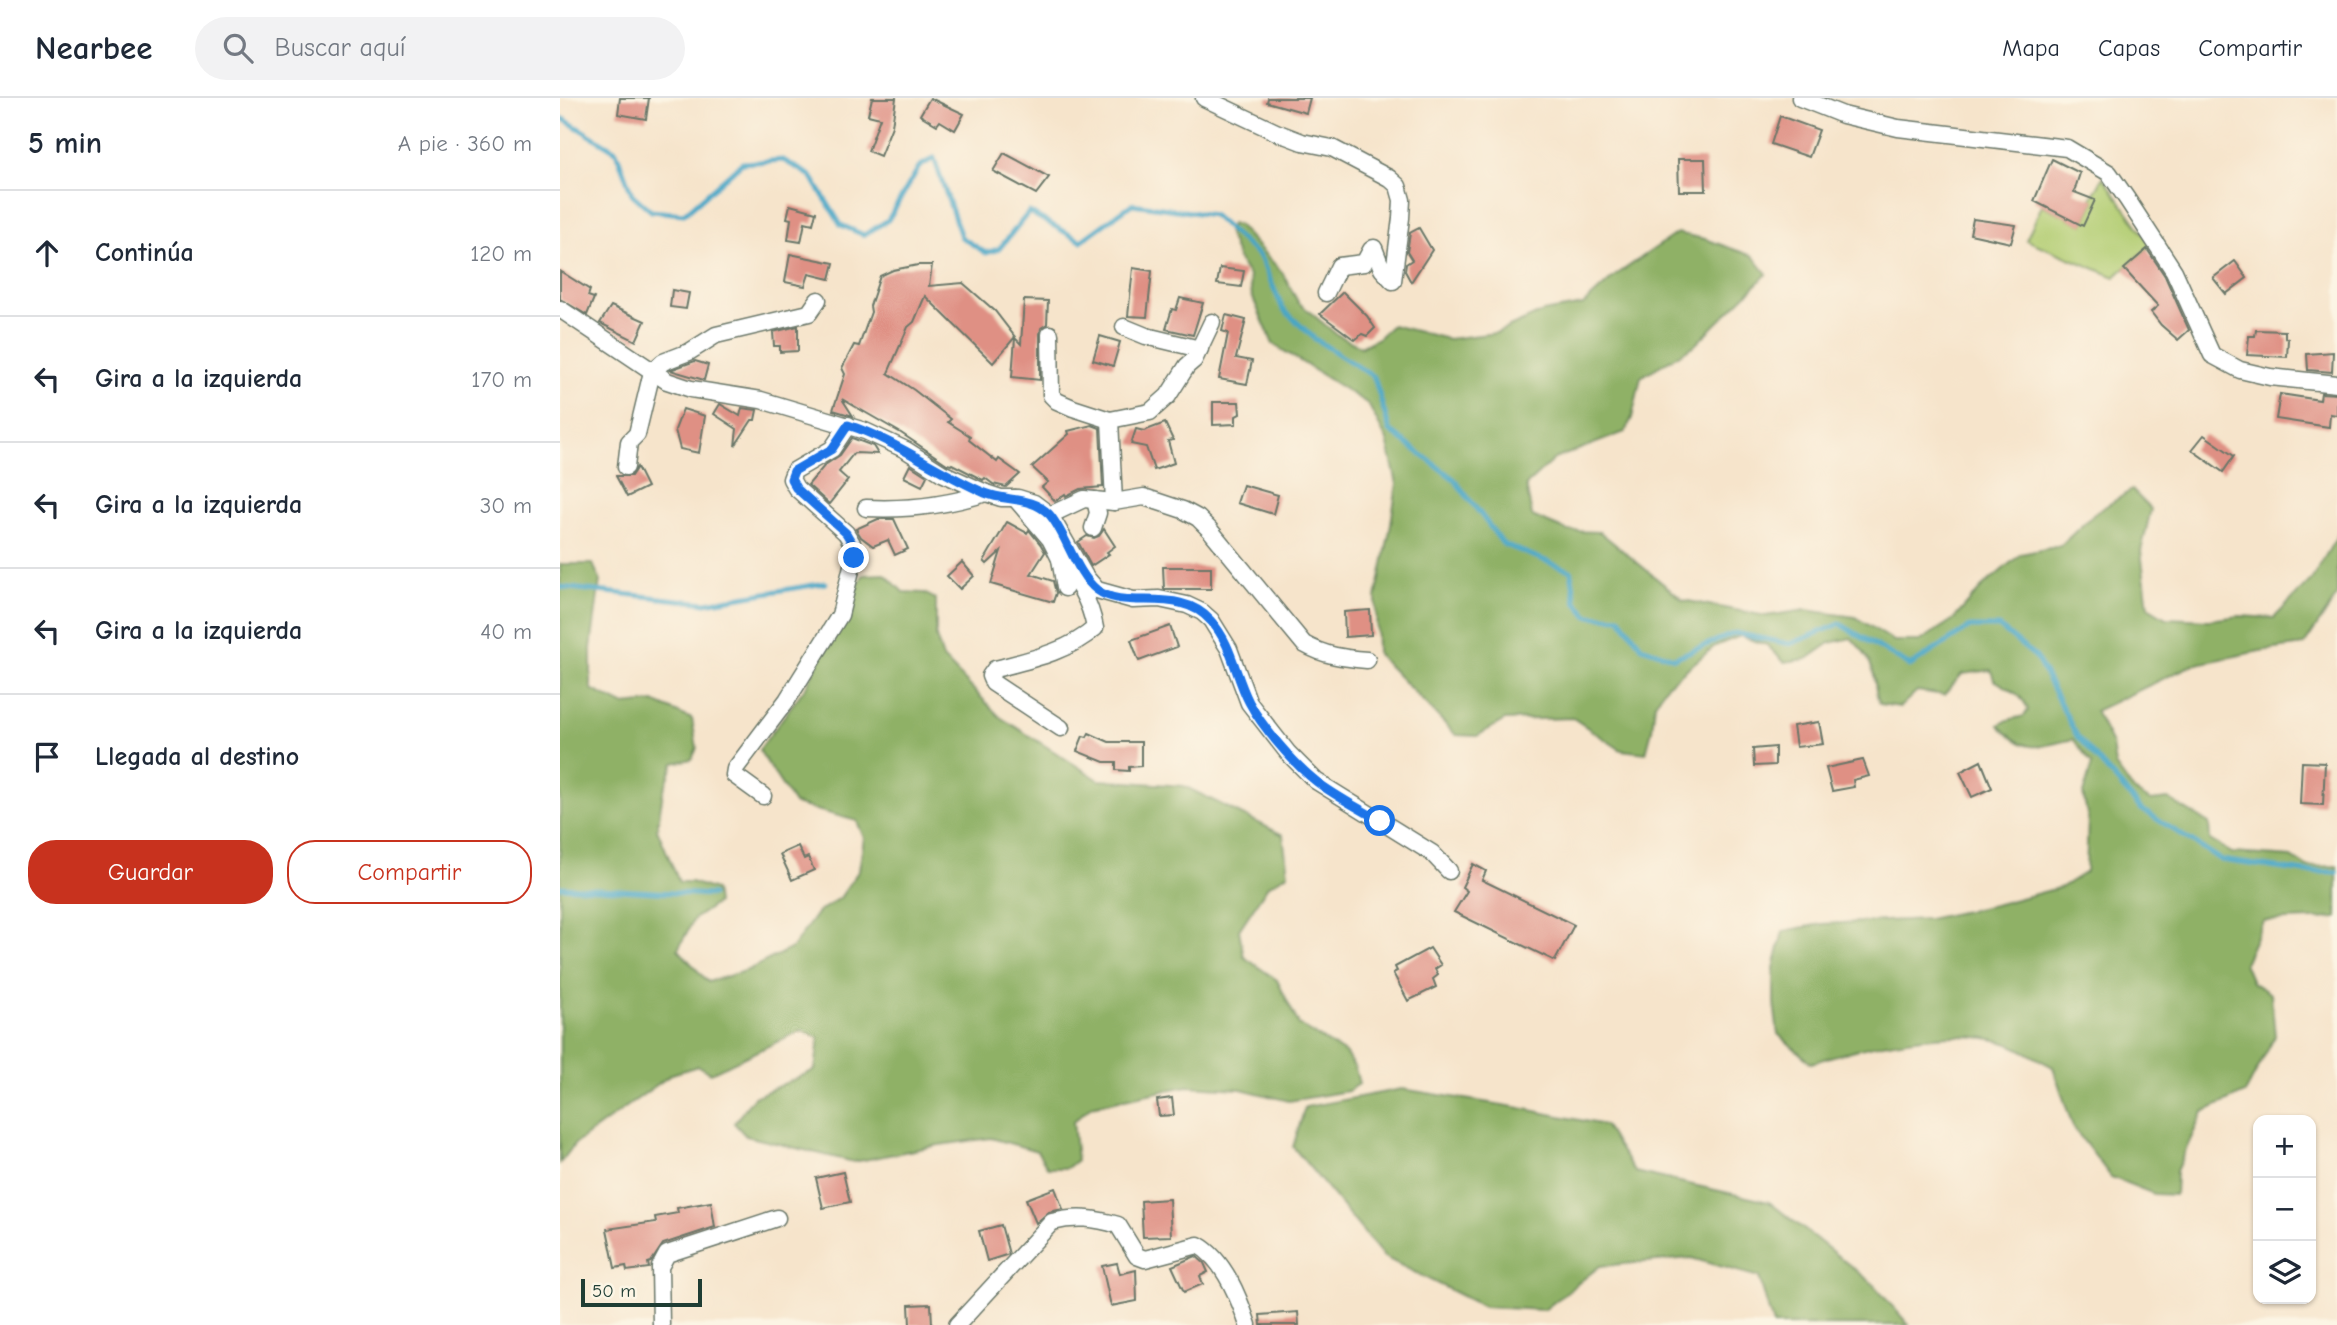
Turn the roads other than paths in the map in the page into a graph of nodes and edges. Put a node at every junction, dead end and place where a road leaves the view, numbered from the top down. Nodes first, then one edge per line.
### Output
1 (1204, 98) edge
2 (1800, 98) edge
3 (1326, 293) dead end
4 (818, 300) dead end
5 (560, 309) edge
6 (1212, 322) dead end
7 (1124, 327) dead end
8 (1050, 334) dead end
9 (1200, 349) junction
10 (652, 372) junction
11 (2337, 384) edge
12 (1110, 421) junction
13 (848, 425) junction
14 (626, 467) dead end
15 (986, 493) junction
16 (1015, 498) junction
17 (1095, 500) junction
18 (1114, 502) junction
19 (866, 508) dead end
20 (1050, 515) junction
21 (1093, 528) dead end
22 (1060, 559) junction
23 (1065, 589) dead end
24 (1367, 660) dead end
25 (1061, 728) dead end
26 (763, 796) dead end
27 (1449, 871) dead end
28 (778, 1218) dead end
29 (660, 1325) edge
30 (957, 1325) edge
31 (1248, 1325) edge

1 - 3 street
2 - 11 street
4 - 10 street
5 - 10 street
6 - 9 street
7 - 9 street
8 - 12 street
9 - 12 street
10 - 13 street
10 - 14 street
12 - 18 street
13 - 15 street
13 - 26 street
15 - 16 street
15 - 19 street
16 - 20 street
16 - 22 street
17 - 18 street
17 - 20 street
17 - 21 street
18 - 24 street
20 - 27 street
22 - 23 street
22 - 25 street
28 - 29 street
30 - 31 street

